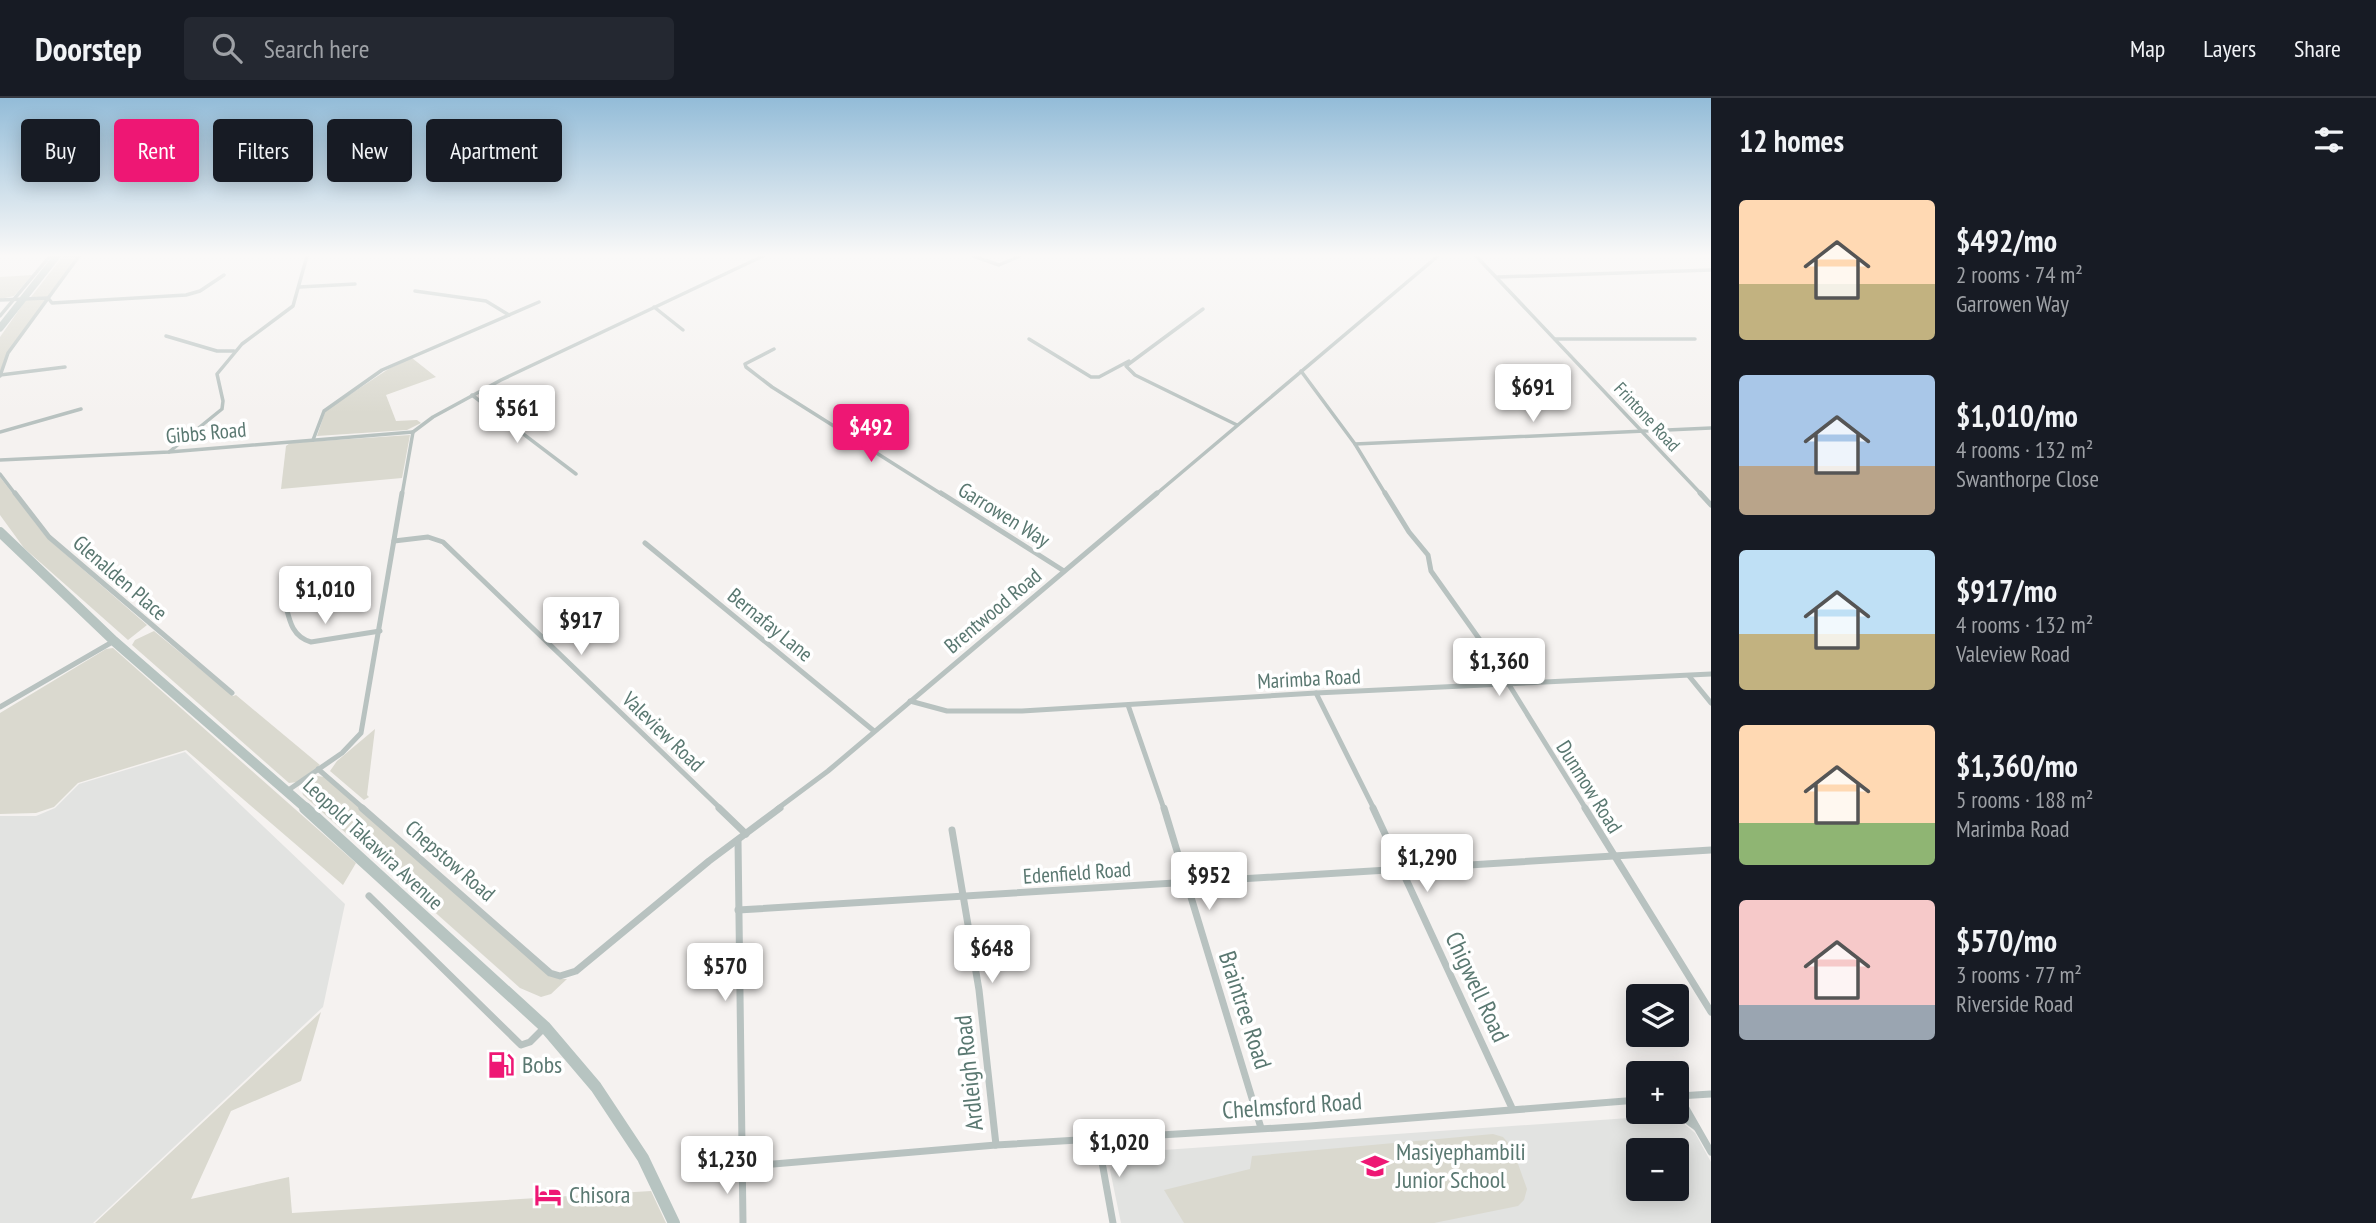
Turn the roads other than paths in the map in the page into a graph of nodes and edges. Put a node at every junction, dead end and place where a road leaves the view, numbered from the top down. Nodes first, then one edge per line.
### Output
1 (11, 308) edge
2 (40, 308) edge
3 (291, 308) edge
4 (498, 308) edge
5 (524, 308) edge
6 (651, 308) edge
7 (656, 308) edge
8 (1375, 308) edge
9 (1527, 308) edge
10 (1203, 309) dead end
11 (509, 315) junction
12 (0, 328) edge
13 (683, 330) dead end
14 (166, 336) dead end
15 (1029, 339) dead end
16 (1555, 339) junction
17 (1695, 339) dead end
18 (774, 349) dead end
19 (234, 351) junction
20 (1129, 361) junction
21 (65, 367) dead end
22 (1301, 371) junction
23 (0, 375) edge
24 (472, 395) junction
25 (81, 409) dead end
26 (1237, 425) junction
27 (1711, 428) edge
28 (1640, 431) junction
29 (0, 432) edge
30 (413, 432) junction
31 (313, 440) junction
32 (1355, 444) junction
33 (169, 453) junction
34 (0, 460) edge
35 (0, 474) edge
36 (576, 474) dead end
37 (1711, 505) edge
38 (0, 532) edge
39 (394, 541) junction
40 (645, 543) dead end
41 (1064, 571) junction
42 (284, 598) dead end
43 (380, 631) junction
44 (114, 641) junction
45 (1711, 674) edge
46 (1689, 676) junction
47 (1507, 685) junction
48 (232, 693) dead end
49 (1316, 693) junction
50 (910, 701) junction
51 (1711, 703) edge
52 (1128, 705) junction
53 (0, 707) edge
54 (874, 731) junction
55 (318, 769) junction
56 (287, 791) junction
57 (952, 830) dead end
58 (746, 834) junction
59 (738, 839) junction
60 (1711, 850) edge
61 (1613, 856) junction
62 (1401, 870) junction
63 (1186, 884) junction
64 (369, 896) dead end
65 (962, 898) junction
66 (738, 910) junction
67 (560, 976) joint
68 (1711, 1012) edge
69 (545, 1027) junction
70 (1711, 1094) edge
71 (1689, 1095) edge
72 (1626, 1101) edge
73 (1511, 1108) junction
74 (1689, 1114) edge
75 (1689, 1122) edge
76 (1261, 1128) junction
77 (1698, 1129) junction
78 (1098, 1140) junction
79 (996, 1145) junction
80 (1711, 1152) edge
81 (740, 1167) junction
82 (674, 1223) edge
83 (743, 1223) edge
84 (1113, 1223) edge

1 - 12 highway
2 - 23 street
3 - 19 street
4 - 11 street
5 - 11 street
6 - 24 street
7 - 13 street
8 - 22 street, Brentwood Road
9 - 16 street, Frintone Road
10 - 20 street
11 - 31 street
14 - 19 street
15 - 20 street
16 - 17 street
16 - 28 street, Frintone Road
18 - 41 street, Garrowen Way
19 - 33 street
20 - 26 street
21 - 23 street
22 - 26 street, Brentwood Road
22 - 32 street, Dunmow Road
24 - 30 street
24 - 36 street
25 - 29 street
26 - 41 street, Brentwood Road
27 - 28 street
28 - 32 street
28 - 37 street, Frintone Road
30 - 31 street, Gibbs Road
30 - 39 street
31 - 33 street, Gibbs Road
32 - 47 street, Dunmow Road
33 - 34 street, Gibbs Road
35 - 48 street, Glenalden Place
38 - 44 highway, Leopold Takawira Avenue
39 - 43 street
39 - 58 street, Valeview Road
40 - 54 street, Bernafay Lane
41 - 50 street, Brentwood Road
42 - 43 street
43 - 55 street
44 - 53 street
44 - 56 highway, Leopold Takawira Avenue
45 - 46 street, Marimba Road
46 - 47 street, Marimba Road
46 - 51 street
47 - 49 street, Marimba Road
47 - 61 street, Dunmow Road
49 - 52 street, Marimba Road
49 - 62 street, Chigwell Road
50 - 52 street, Marimba Road
50 - 54 street, Brentwood Road
52 - 63 street, Braintree Road
54 - 58 street, Brentwood Road
55 - 56 street
55 - 67 street, Chepstow Road
56 - 69 highway, Leopold Takawira Avenue
57 - 65 street, Ardleigh Road
58 - 59 street, Brentwood Road
59 - 66 street
59 - 67 street, Brentwood Road
60 - 61 street, Edenfield Road
61 - 62 street, Edenfield Road
61 - 68 street, Dunmow Road
62 - 63 street, Edenfield Road
62 - 73 street, Chigwell Road
63 - 65 street, Edenfield Road
63 - 76 street, Braintree Road
64 - 69 street
65 - 66 street, Edenfield Road
65 - 79 street, Ardleigh Road
66 - 81 street
69 - 82 highway, Leopold Takawira Avenue
70 - 71 street
72 - 73 street, Chelmsford Road
73 - 76 street, Chelmsford Road
74 - 77 street
75 - 77 street
76 - 78 street, Chelmsford Road
77 - 80 street
78 - 79 street, Chelmsford Road
78 - 84 street
79 - 81 street, Chelmsford Road
81 - 83 street

